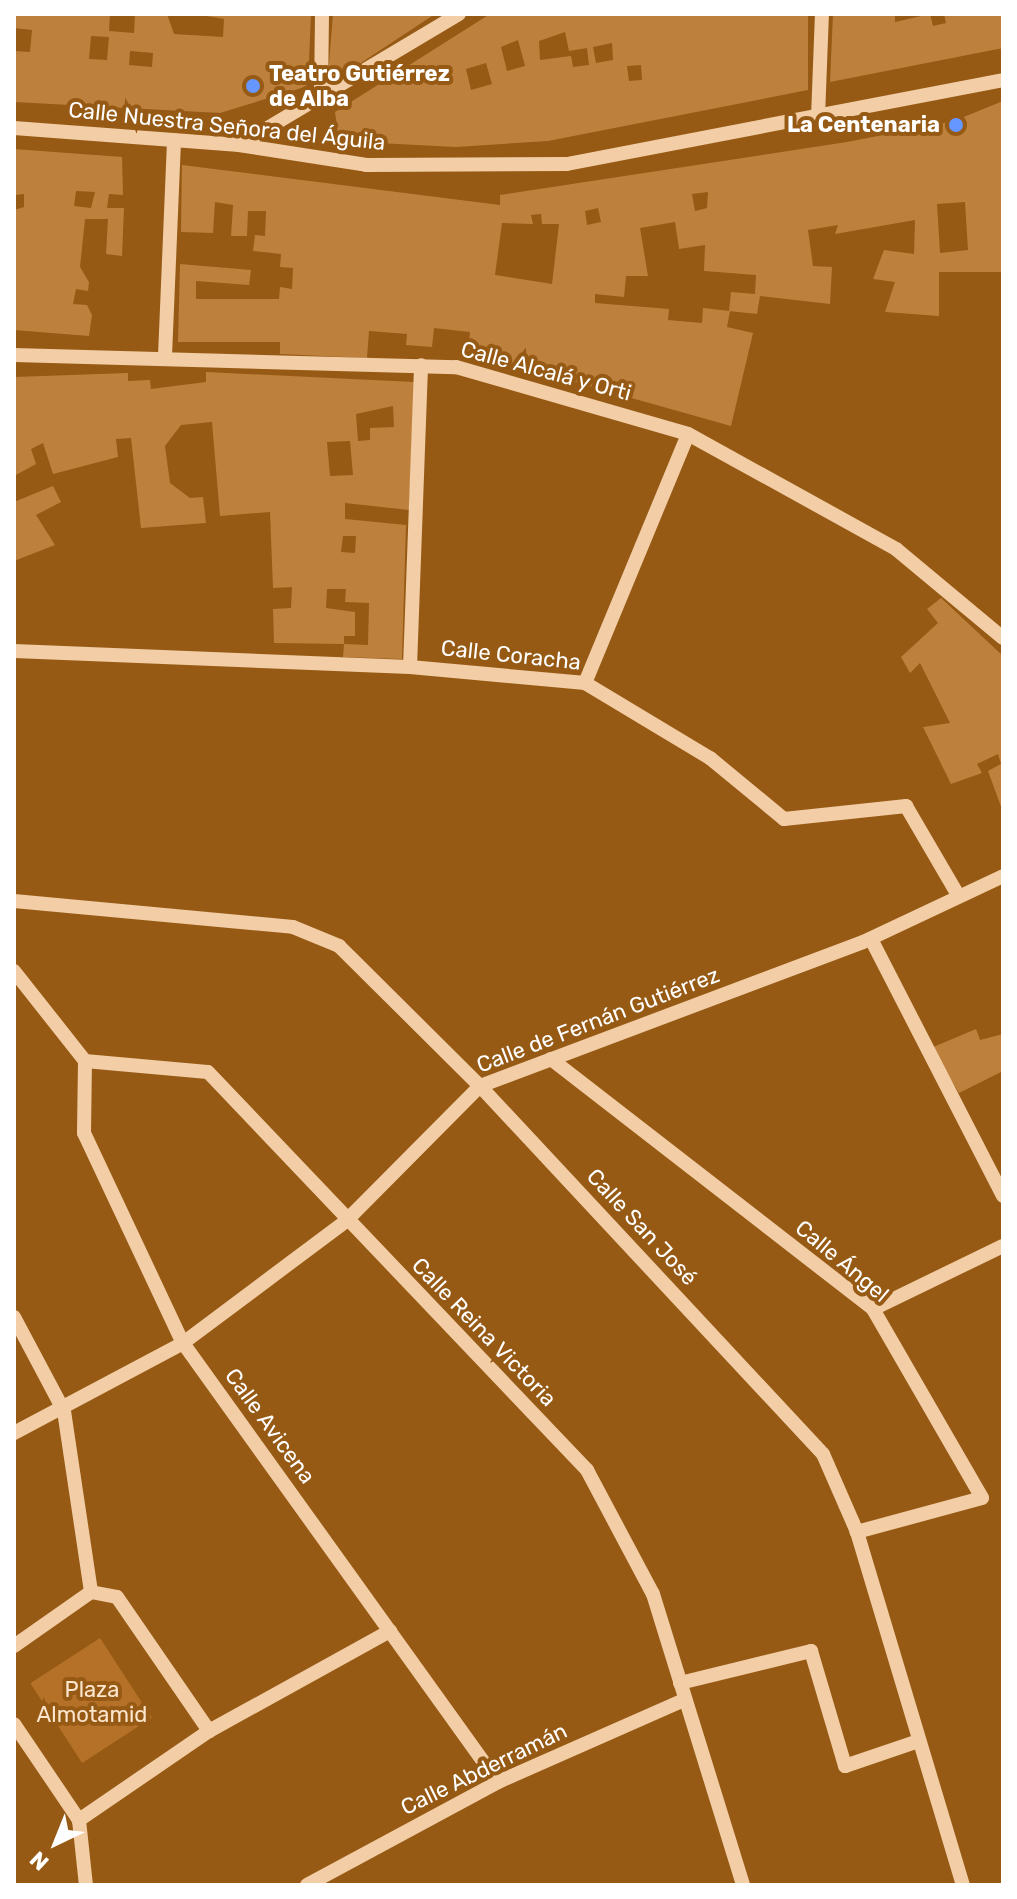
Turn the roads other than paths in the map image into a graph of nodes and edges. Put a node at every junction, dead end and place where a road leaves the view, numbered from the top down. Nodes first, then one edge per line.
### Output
1 (322, 14) edge
2 (459, 14) edge
3 (822, 14) edge
4 (1003, 80) edge
5 (321, 96) junction
6 (818, 117) junction
7 (14, 128) edge
8 (174, 140) junction
9 (239, 145) junction
10 (14, 355) edge
11 (165, 356) junction
12 (421, 365) junction
13 (688, 434) junction
14 (1003, 638) edge
15 (14, 651) edge
16 (410, 667) junction
17 (585, 683) junction
18 (1003, 876) edge
19 (958, 895) junction
20 (14, 901) edge
21 (871, 939) junction
22 (14, 971) edge
23 (551, 1059) junction
24 (85, 1061) junction
25 (480, 1086) junction
26 (1003, 1196) edge
27 (346, 1221) junction
28 (1003, 1246) edge
29 (873, 1309) junction
30 (14, 1317) edge
31 (183, 1343) junction
32 (64, 1411) junction
33 (14, 1433) edge
34 (857, 1532) junction
35 (91, 1592) junction
36 (390, 1631) junction
37 (14, 1646) edge
38 (680, 1683) junction
39 (684, 1700) junction
40 (14, 1724) edge
41 (209, 1731) junction
42 (919, 1741) junction
43 (498, 1782) junction
44 (79, 1820) junction
45 (86, 1885) edge
46 (307, 1885) edge
47 (743, 1885) edge
48 (963, 1885) edge

1 - 5 street
2 - 5 street
3 - 6 street
4 - 6 street, Calle Nuestra Señora del Águila
5 - 9 street
6 - 9 street, Calle Nuestra Señora del Águila
7 - 8 street, Calle Nuestra Señora del Águila
8 - 9 street, Calle Nuestra Señora del Águila
8 - 11 street
10 - 11 street, Calle Alcalá y Orti
11 - 12 street, Calle Alcalá y Orti
12 - 13 street, Calle Alcalá y Orti
12 - 16 street
13 - 14 street, Calle Alcalá y Orti
13 - 17 street
15 - 16 street, Calle Coracha
16 - 17 street, Calle Coracha
17 - 19 street, Calle Coracha
18 - 19 street, Calle de Fernán Gutiérrez
19 - 21 street, Calle de Fernán Gutiérrez
20 - 25 street, Calle San José
21 - 23 street, Calle de Fernán Gutiérrez
21 - 26 street
22 - 24 street
23 - 25 street, Calle de Fernán Gutiérrez
23 - 29 street, Calle Ángel
24 - 27 street, Calle Reina Victoria
24 - 31 street, Calle Avicena
25 - 27 street, Calle de Fernán Gutiérrez
25 - 34 street, Calle San José
27 - 31 street, Calle de Fernán Gutiérrez
27 - 38 street, Calle Reina Victoria
28 - 29 street
29 - 34 street, Calle Ángel
30 - 32 street
31 - 32 street, Calle de Fernán Gutiérrez
31 - 36 street, Calle Avicena
32 - 33 street, Calle de Fernán Gutiérrez
32 - 35 street
34 - 42 street, Calle San José
35 - 37 street
35 - 41 street
36 - 41 street
36 - 43 street, Calle Avicena
38 - 39 street, Calle Reina Victoria
38 - 42 street
39 - 43 street, Calle Abderramán
39 - 47 street, Calle Reina Victoria
40 - 44 street
41 - 44 street
42 - 48 street, Calle San José
43 - 46 street, Calle Abderramán
44 - 45 street

